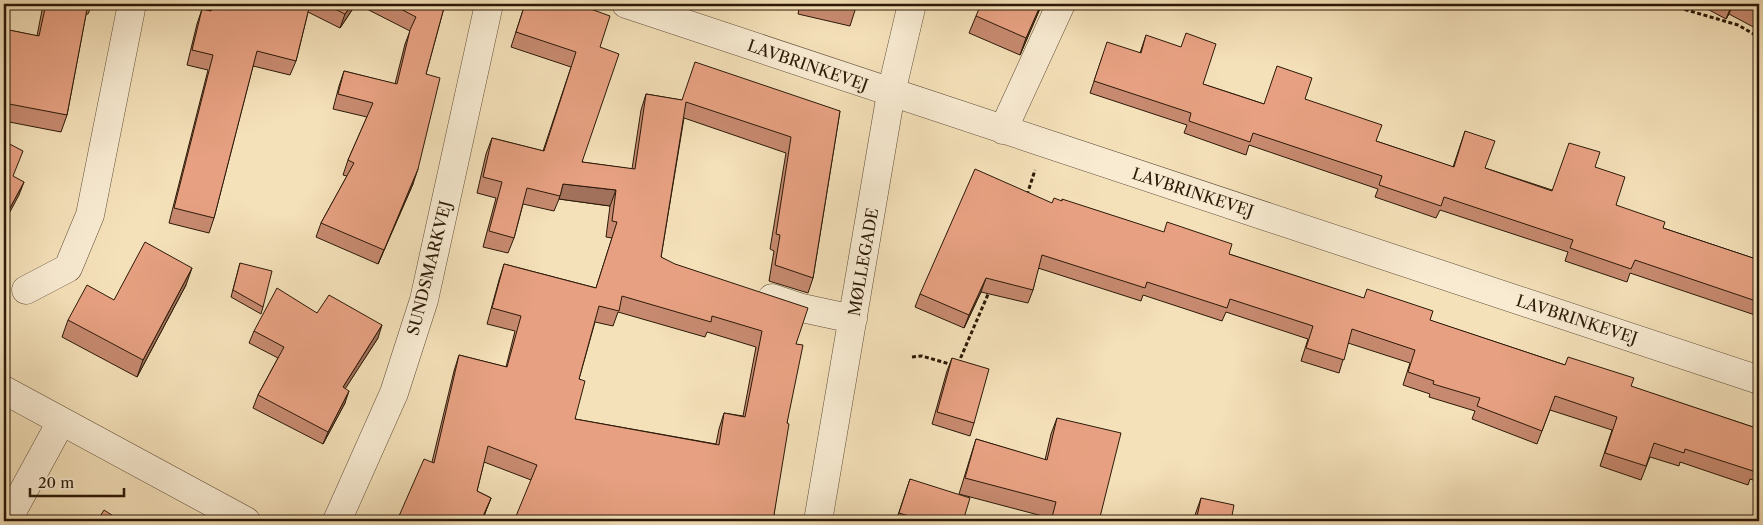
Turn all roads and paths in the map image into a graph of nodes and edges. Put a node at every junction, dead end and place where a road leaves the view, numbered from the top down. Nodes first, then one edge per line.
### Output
1 (132, 4) edge
2 (489, 4) edge
3 (626, 4) edge
4 (912, 4) edge
5 (1061, 4) edge
6 (1666, 4) edge
7 (1742, 18) dead end
8 (1738, 25) junction
9 (1759, 37) edge
10 (891, 92) junction
11 (1003, 130) junction
12 (1044, 143) junction
13 (1026, 198) edge
14 (991, 288) edge
15 (26, 290) dead end
16 (747, 290) edge
17 (853, 319) junction
18 (912, 357) dead end
19 (957, 367) junction
20 (965, 369) edge
21 (1759, 380) edge
22 (4, 390) edge
23 (61, 422) junction
24 (7, 521) edge
25 (246, 521) edge
26 (337, 521) edge
27 (818, 521) edge

1 - 15 street
2 - 26 street, SUNDSMARKVEJ
3 - 10 street, LAVBRINKEVEJ
4 - 10 street, MØLLEGADE
5 - 11 street
6 - 8 path
7 - 8 path
8 - 9 path
10 - 11 street, LAVBRINKEVEJ
10 - 17 street, MØLLEGADE
11 - 12 street, LAVBRINKEVEJ
12 - 13 path
12 - 21 street, LAVBRINKEVEJ
14 - 19 path
16 - 17 street
17 - 27 street, MØLLEGADE
18 - 19 path
19 - 20 path
22 - 23 street
23 - 24 street
23 - 25 street

